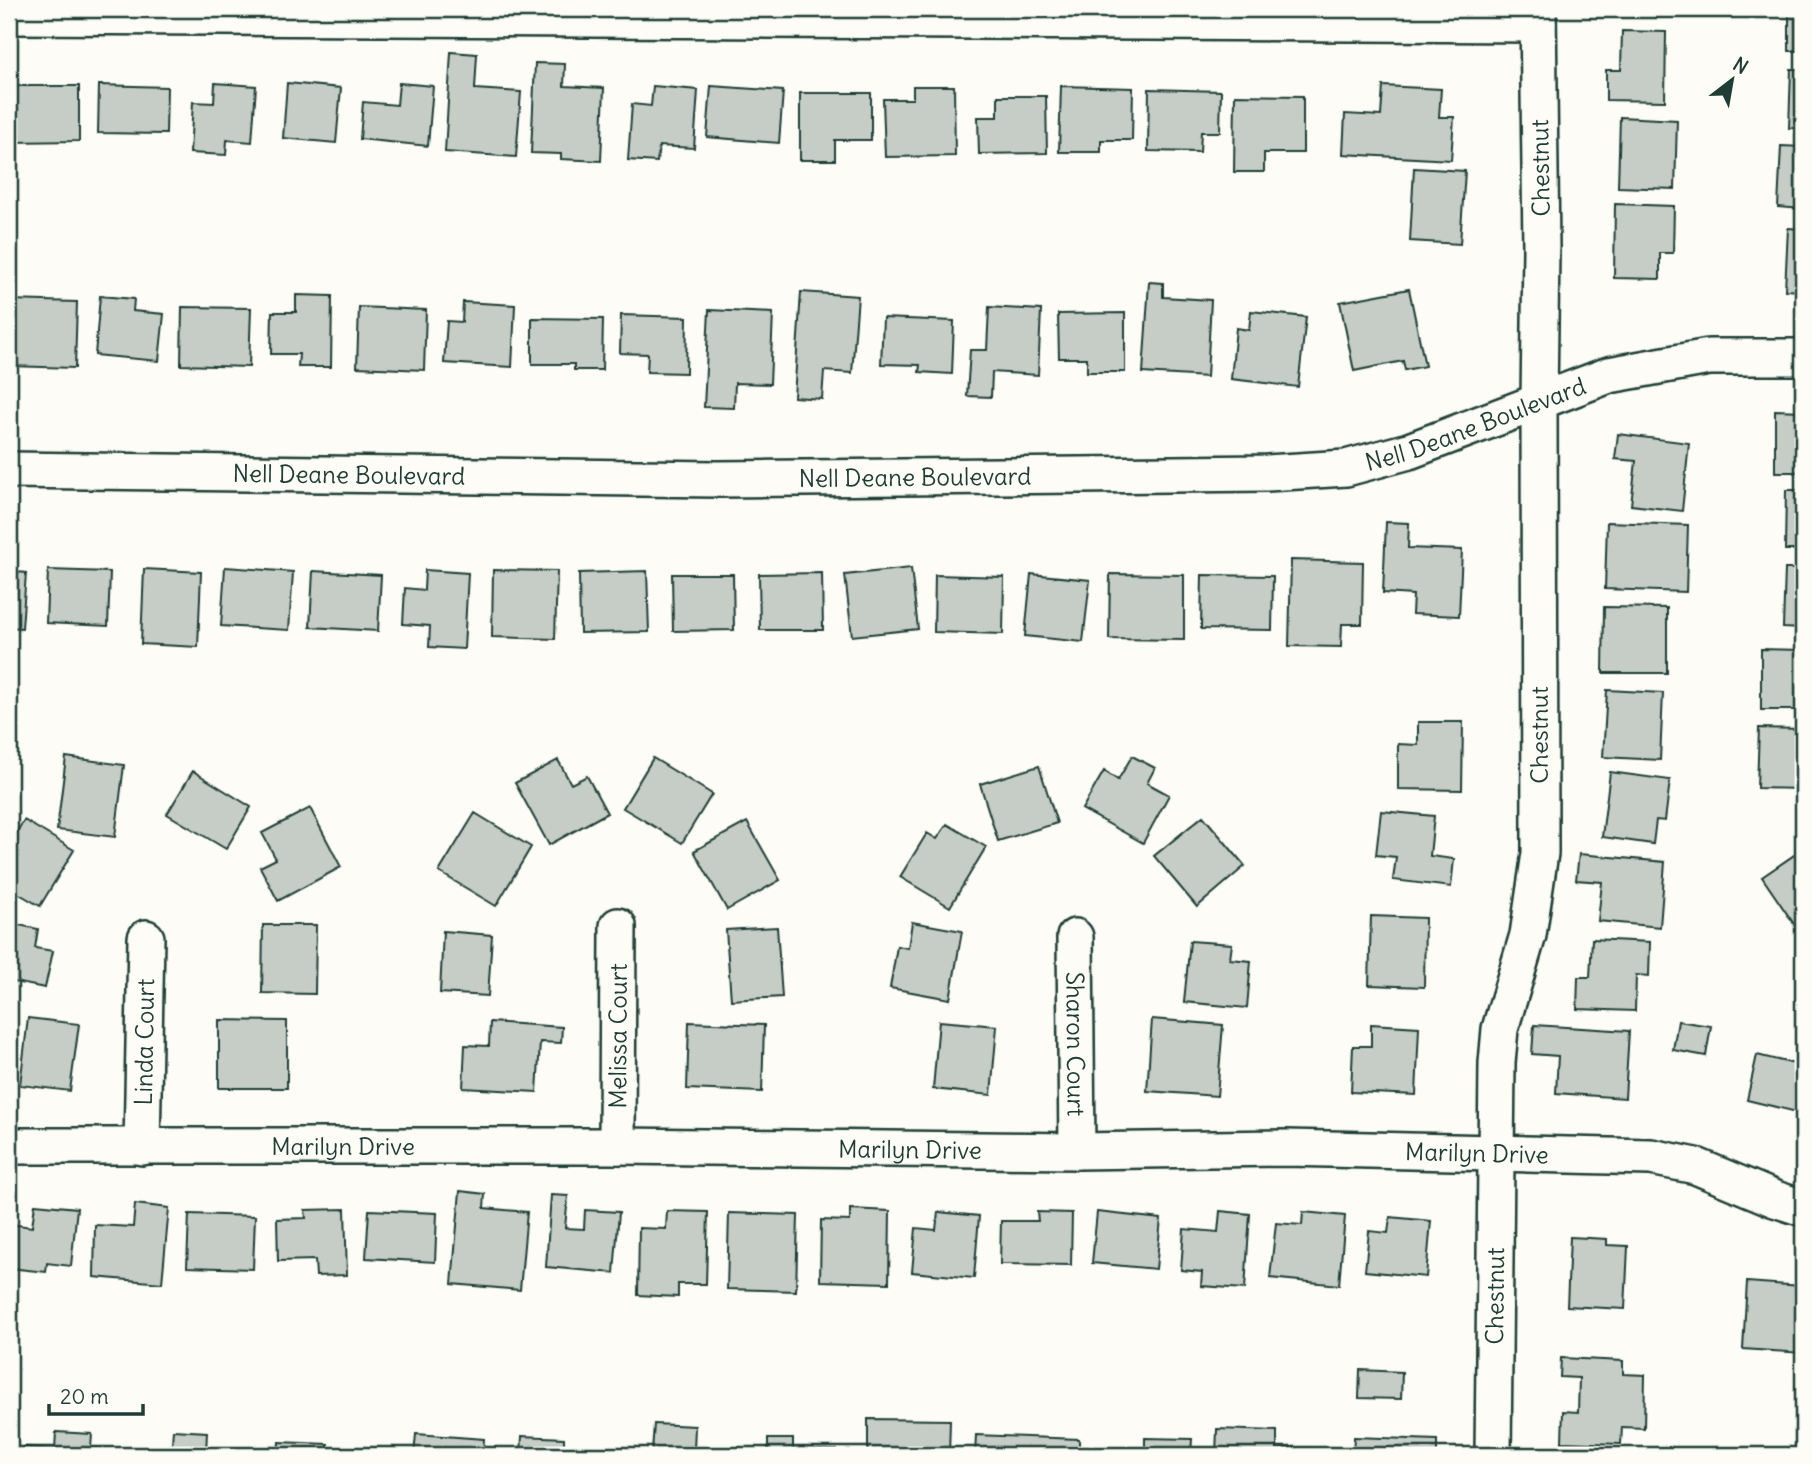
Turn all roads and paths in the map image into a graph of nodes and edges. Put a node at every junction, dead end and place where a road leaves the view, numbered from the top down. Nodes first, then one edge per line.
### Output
1 (9, 16) edge
2 (1538, 16) edge
3 (1803, 357) edge
4 (1539, 400) junction
5 (9, 470) edge
6 (618, 926) dead end
7 (1075, 937) dead end
8 (146, 938) dead end
9 (9, 1146) edge
10 (617, 1146) junction
11 (142, 1147) junction
12 (1077, 1151) junction
13 (1497, 1154) junction
14 (1803, 1208) edge
15 (1493, 1455) edge

1 - 2 street
2 - 4 street, Chestnut
3 - 4 street, Nell Deane Boulevard
4 - 5 street, Nell Deane Boulevard
4 - 13 street, Chestnut
6 - 10 street, Melissa Court
7 - 12 street, Sharon Court
8 - 11 street, Linda Court
9 - 11 street, Marilyn Drive
10 - 11 street, Marilyn Drive
10 - 12 street, Marilyn Drive
12 - 13 street, Marilyn Drive
13 - 14 street, Marilyn Drive
13 - 15 street, Chestnut

